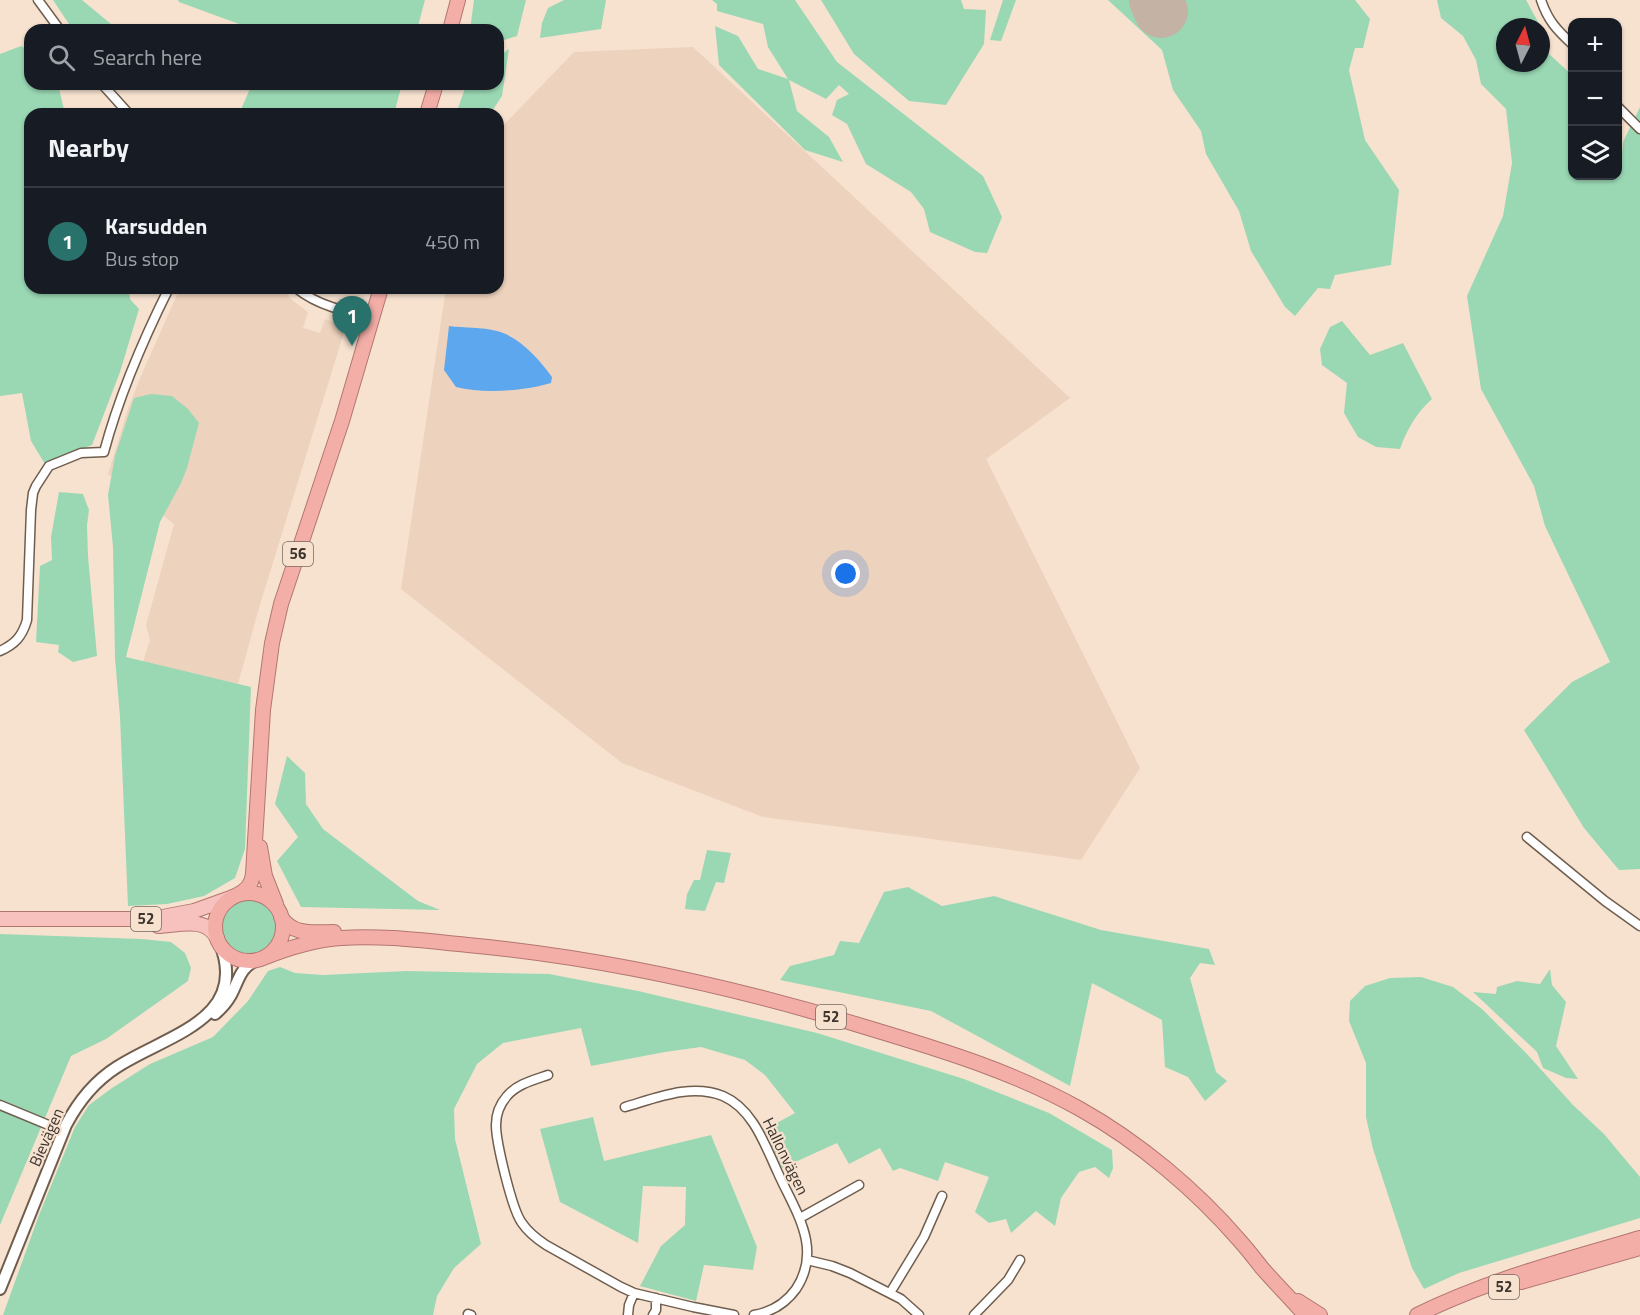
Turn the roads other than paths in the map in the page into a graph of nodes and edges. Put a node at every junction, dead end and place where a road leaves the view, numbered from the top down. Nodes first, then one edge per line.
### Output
1 (38, 0) edge
2 (458, 0) edge
3 (1541, 0) edge
4 (56, 24) edge
5 (452, 24) edge
6 (1568, 40) edge
7 (107, 90) edge
8 (434, 90) edge
9 (124, 108) edge
10 (429, 108) edge
11 (1622, 112) edge
12 (1640, 129) edge
13 (166, 294) edge
14 (305, 294) edge
15 (379, 294) edge
16 (373, 316) junction
17 (0, 651) edge
18 (256, 828) junction
19 (1527, 837) dead end
20 (235, 896) junction
21 (280, 914) junction
22 (0, 919) edge
23 (0, 926) edge
24 (1640, 926) edge
25 (383, 937) junction
26 (218, 941) junction
27 (260, 959) junction
28 (202, 1020) junction
29 (548, 1075) dead end
30 (0, 1105) edge
31 (625, 1107) dead end
32 (63, 1131) junction
33 (859, 1185) dead end
34 (942, 1196) dead end
35 (800, 1218) junction
36 (1640, 1238) edge
37 (1640, 1248) edge
38 (807, 1260) junction
39 (1020, 1260) dead end
40 (0, 1289) edge
41 (634, 1293) junction
42 (890, 1293) junction
43 (1286, 1294) junction
44 (656, 1298) junction
45 (628, 1315) edge
46 (653, 1315) edge
47 (734, 1315) edge
48 (754, 1315) edge
49 (919, 1315) edge
50 (974, 1315) edge
51 (1305, 1315) edge
52 (1320, 1315) edge
53 (1417, 1315) edge
54 (1429, 1315) edge

1 - 4 street
2 - 5 highway
3 - 6 street
7 - 9 street
8 - 10 highway
11 - 12 street
13 - 17 street
14 - 16 street
15 - 16 highway, 56
16 - 18 highway, 56
18 - 20 highway, 56
18 - 21 highway, 56
19 - 24 street
20 - 21 highway, 52
20 - 22 main road, 52
20 - 26 highway
21 - 25 highway, 52
21 - 27 highway
23 - 26 main road, 52
25 - 27 highway, 52
25 - 43 highway, 52
26 - 27 highway, 52
26 - 28 street, Bievägen
27 - 28 street, Bievägen
28 - 32 street, Bievägen
29 - 41 street
30 - 32 street
31 - 35 street, Hallonvägen
32 - 40 street, Bievägen
33 - 35 street
34 - 42 street
35 - 38 street, Hallonvägen
36 - 53 highway, 52
37 - 54 highway, 52
38 - 42 street
38 - 48 street, Hallonvägen
39 - 50 street
41 - 44 street
41 - 45 street
42 - 49 street
43 - 51 highway, 52
43 - 52 highway, 52
44 - 46 street
44 - 47 street

